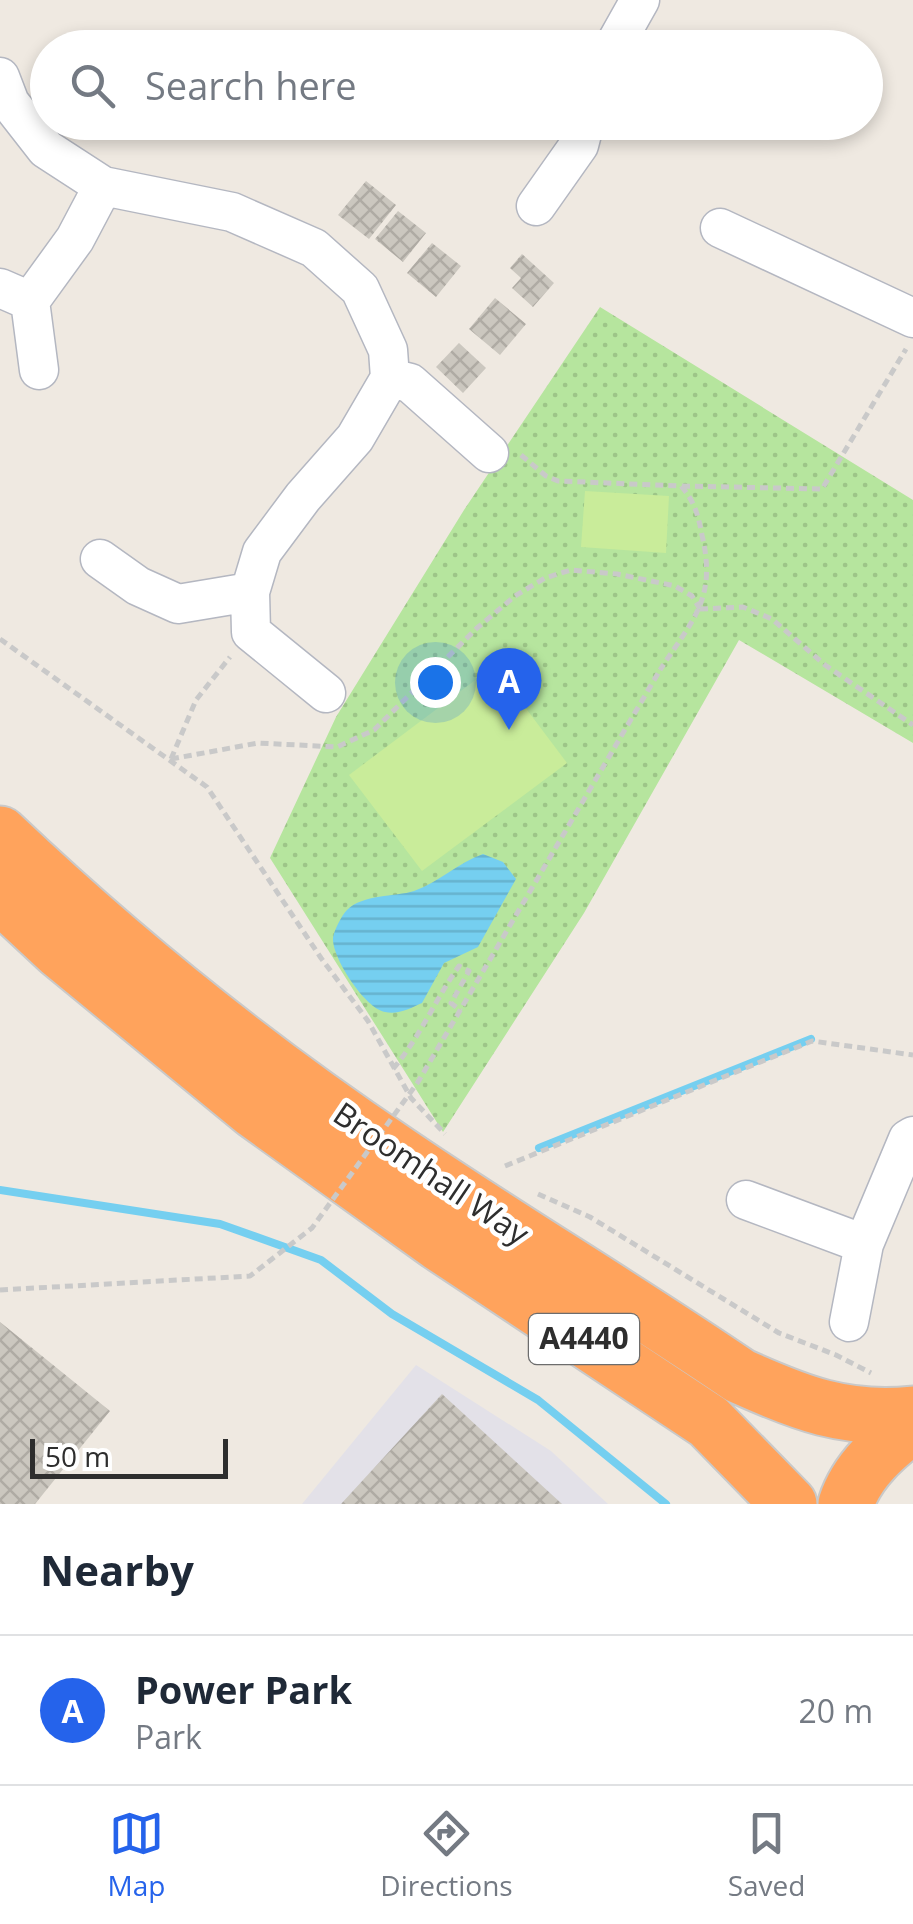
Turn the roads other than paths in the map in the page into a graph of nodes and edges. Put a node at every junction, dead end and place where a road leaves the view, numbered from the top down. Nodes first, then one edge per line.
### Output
1 (640, 0) edge
2 (623, 30) edge
3 (0, 77) edge
4 (30, 129) edge
5 (39, 140) edge
6 (580, 140) edge
7 (103, 186) junction
8 (536, 206) dead end
9 (720, 228) dead end
10 (15, 294) edge
11 (913, 318) edge
12 (39, 370) dead end
13 (390, 378) junction
14 (488, 453) dead end
15 (100, 559) dead end
16 (250, 592) junction
17 (326, 693) dead end
18 (0, 834) edge
19 (0, 895) edge
20 (913, 1136) edge
21 (746, 1200) dead end
22 (864, 1244) junction
23 (842, 1339) road end
24 (913, 1414) edge
25 (913, 1425) edge
26 (789, 1504) edge
27 (846, 1504) edge

1 - 2 street
3 - 4 street
5 - 7 street
6 - 8 street
7 - 10 street
7 - 13 street
9 - 11 street
10 - 12 street
13 - 14 street
13 - 16 street
15 - 16 street
16 - 17 street
18 - 24 highway, Broomhall Way / A4440
19 - 26 highway, Broomhall Way / A4440
20 - 22 street
21 - 22 street
22 - 23 street
25 - 27 highway

